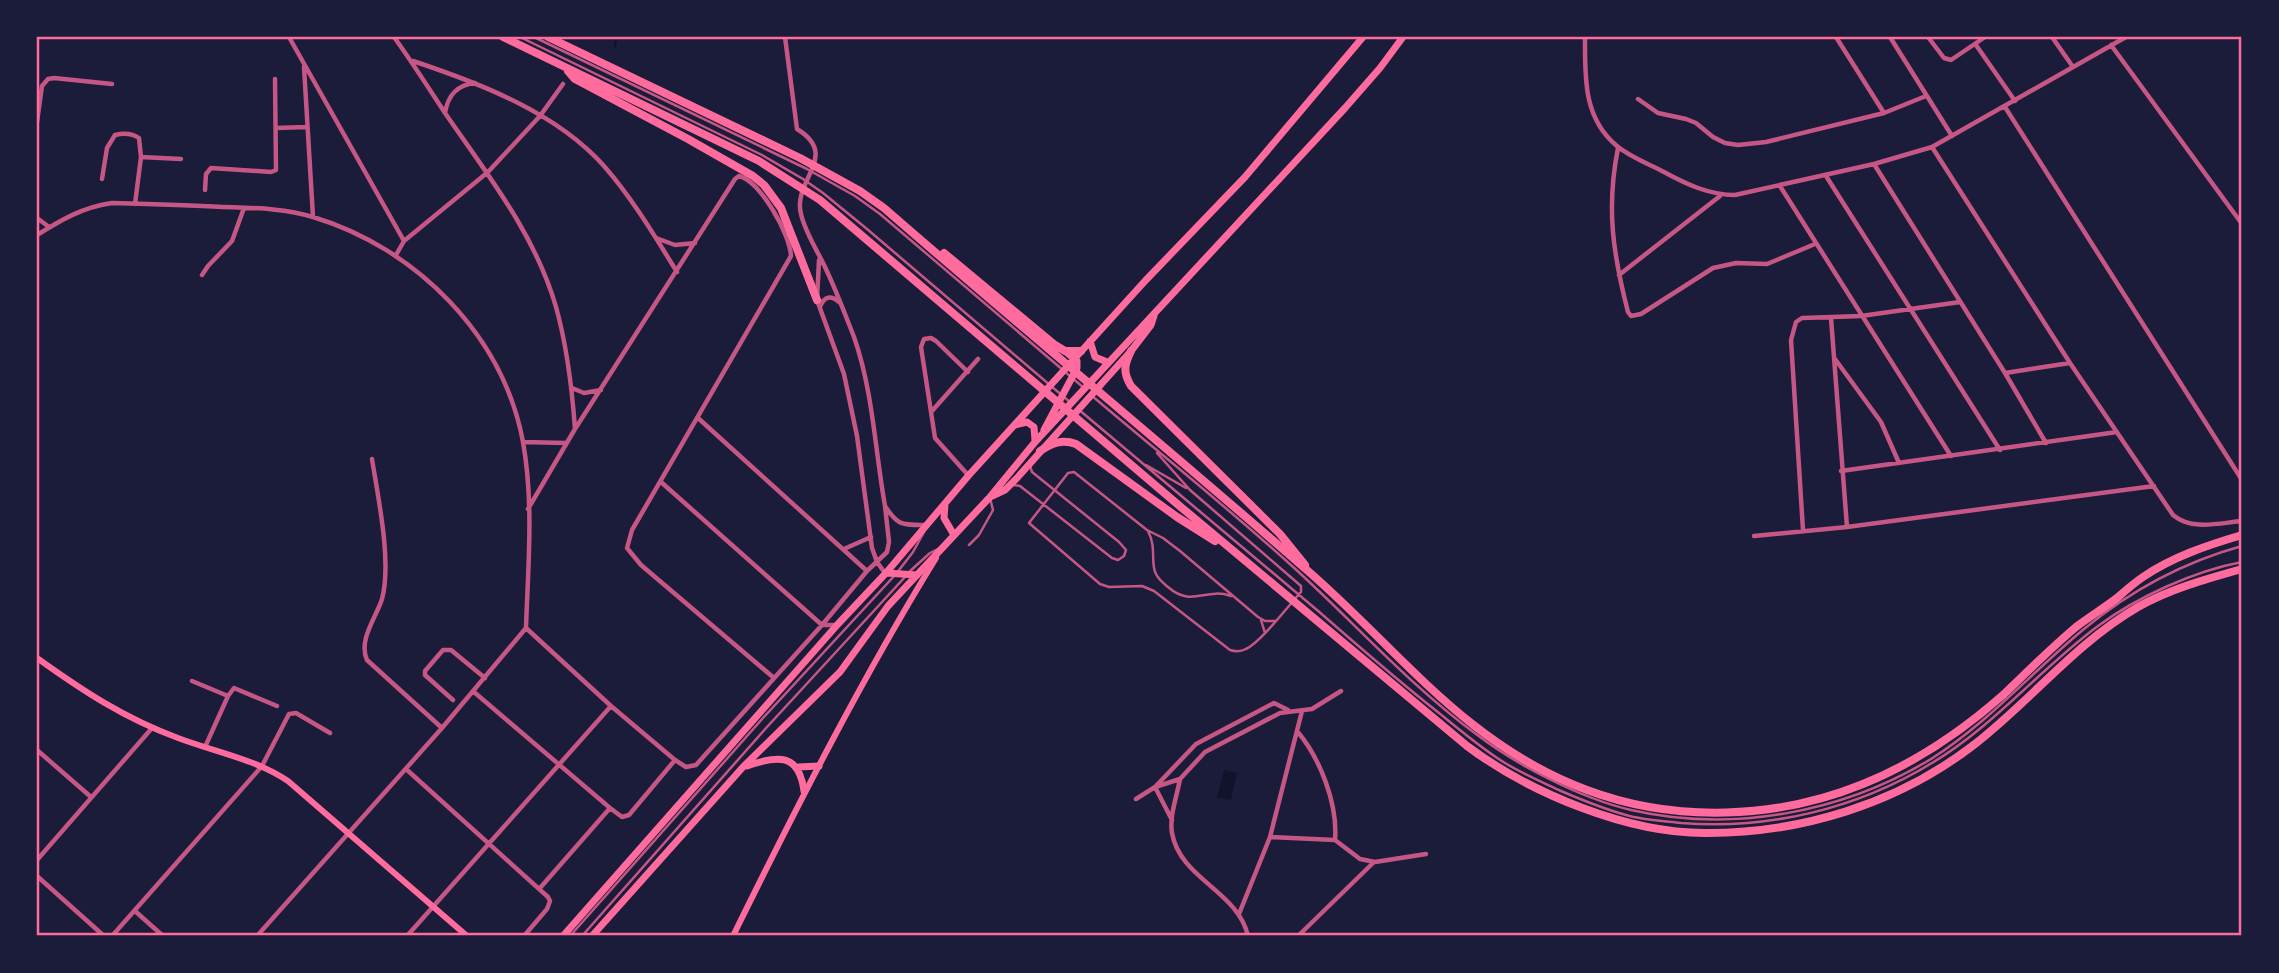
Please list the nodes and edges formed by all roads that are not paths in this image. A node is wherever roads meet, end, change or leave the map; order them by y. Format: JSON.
{"nodes":[{"id":1,"x":289,"y":37,"type":"edge"},
{"id":2,"x":394,"y":37,"type":"edge"},
{"id":3,"x":503,"y":37,"type":"edge"},
{"id":4,"x":520,"y":37,"type":"edge"},
{"id":5,"x":534,"y":37,"type":"edge"},
{"id":6,"x":548,"y":37,"type":"edge"},
{"id":7,"x":785,"y":37,"type":"edge"},
{"id":8,"x":1363,"y":37,"type":"edge"},
{"id":9,"x":1403,"y":37,"type":"edge"},
{"id":10,"x":1585,"y":37,"type":"edge"},
{"id":11,"x":1836,"y":37,"type":"edge"},
{"id":12,"x":1890,"y":37,"type":"edge"},
{"id":13,"x":1928,"y":37,"type":"edge"},
{"id":14,"x":1985,"y":37,"type":"edge"},
{"id":15,"x":2052,"y":37,"type":"edge"},
{"id":16,"x":2126,"y":37,"type":"edge"},
{"id":17,"x":1976,"y":45,"type":"junction"},
{"id":18,"x":2111,"y":45,"type":"junction"},
{"id":19,"x":411,"y":61,"type":"junction"},
{"id":20,"x":304,"y":65,"type":"junction"},
{"id":21,"x":2073,"y":67,"type":"junction"},
{"id":22,"x":567,"y":68,"type":"junction"},
{"id":23,"x":275,"y":79,"type":"dead end"},
{"id":24,"x":476,"y":83,"type":"junction"},
{"id":25,"x":112,"y":84,"type":"dead end"},
{"id":26,"x":563,"y":84,"type":"dead end"},
{"id":27,"x":1926,"y":96,"type":"junction"},
{"id":28,"x":1638,"y":99,"type":"dead end"},
{"id":29,"x":2015,"y":101,"type":"junction"},
{"id":30,"x":2005,"y":107,"type":"junction"},
{"id":31,"x":445,"y":113,"type":"junction"},
{"id":32,"x":1884,"y":113,"type":"junction"},
{"id":33,"x":540,"y":116,"type":"junction"},
{"id":34,"x":37,"y":122,"type":"edge"},
{"id":35,"x":307,"y":127,"type":"junction"},
{"id":36,"x":276,"y":128,"type":"junction"},
{"id":37,"x":1952,"y":136,"type":"junction"},
{"id":38,"x":1618,"y":147,"type":"junction"},
{"id":39,"x":1932,"y":147,"type":"junction"},
{"id":40,"x":141,"y":157,"type":"junction"},
{"id":41,"x":181,"y":159,"type":"dead end"},
{"id":42,"x":1874,"y":164,"type":"junction"},
{"id":43,"x":488,"y":172,"type":"junction"},
{"id":44,"x":1826,"y":176,"type":"junction"},
{"id":45,"x":830,"y":178,"type":"junction"},
{"id":46,"x":102,"y":179,"type":"dead end"},
{"id":47,"x":798,"y":180,"type":"junction"},
{"id":48,"x":1780,"y":186,"type":"junction"},
{"id":49,"x":205,"y":190,"type":"dead end"},
{"id":50,"x":1721,"y":195,"type":"junction"},
{"id":51,"x":135,"y":204,"type":"junction"},
{"id":52,"x":244,"y":208,"type":"junction"},
{"id":53,"x":313,"y":217,"type":"junction"},
{"id":54,"x":37,"y":218,"type":"edge"},
{"id":55,"x":2242,"y":224,"type":"edge"},
{"id":56,"x":49,"y":227,"type":"junction"},
{"id":57,"x":37,"y":235,"type":"edge"},
{"id":58,"x":655,"y":237,"type":"junction"},
{"id":59,"x":922,"y":240,"type":"junction"},
{"id":60,"x":404,"y":241,"type":"junction"},
{"id":61,"x":695,"y":243,"type":"junction"},
{"id":62,"x":1815,"y":244,"type":"junction"},
{"id":63,"x":396,"y":255,"type":"junction"},
{"id":64,"x":819,"y":256,"type":"junction"},
{"id":65,"x":677,"y":272,"type":"junction"},
{"id":66,"x":202,"y":275,"type":"dead end"},
{"id":67,"x":1619,"y":275,"type":"junction"},
{"id":68,"x":1960,"y":302,"type":"junction"},
{"id":69,"x":839,"y":303,"type":"junction"},
{"id":70,"x":818,"y":304,"type":"junction"},
{"id":71,"x":1156,"y":309,"type":"junction"},
{"id":72,"x":1912,"y":310,"type":"junction"},
{"id":73,"x":1861,"y":316,"type":"junction"},
{"id":74,"x":1831,"y":318,"type":"junction"},
{"id":75,"x":1090,"y":341,"type":"junction"},
{"id":76,"x":1065,"y":351,"type":"junction"},
{"id":77,"x":1081,"y":351,"type":"junction"},
{"id":78,"x":1131,"y":351,"type":"junction"},
{"id":79,"x":1052,"y":357,"type":"junction"},
{"id":80,"x":1835,"y":358,"type":"junction"},
{"id":81,"x":978,"y":359,"type":"dead end"},
{"id":82,"x":1074,"y":359,"type":"junction"},
{"id":83,"x":1107,"y":362,"type":"junction"},
{"id":84,"x":2070,"y":363,"type":"junction"},
{"id":85,"x":968,"y":372,"type":"junction"},
{"id":86,"x":2005,"y":373,"type":"junction"},
{"id":87,"x":572,"y":388,"type":"junction"},
{"id":88,"x":601,"y":390,"type":"junction"},
{"id":89,"x":1109,"y":405,"type":"junction"},
{"id":90,"x":932,"y":412,"type":"junction"},
{"id":91,"x":698,"y":418,"type":"junction"},
{"id":92,"x":1015,"y":425,"type":"junction"},
{"id":93,"x":1092,"y":425,"type":"junction"},
{"id":94,"x":575,"y":429,"type":"junction"},
{"id":95,"x":2117,"y":432,"type":"junction"},
{"id":96,"x":1042,"y":434,"type":"junction"},
{"id":97,"x":523,"y":442,"type":"junction"},
{"id":98,"x":1035,"y":442,"type":"junction"},
{"id":99,"x":567,"y":443,"type":"junction"},
{"id":100,"x":2046,"y":443,"type":"junction"},
{"id":101,"x":1149,"y":444,"type":"junction"},
{"id":102,"x":2000,"y":450,"type":"junction"},
{"id":103,"x":1040,"y":451,"type":"junction"},
{"id":104,"x":1951,"y":456,"type":"junction"},
{"id":105,"x":372,"y":459,"type":"dead end"},
{"id":106,"x":1138,"y":459,"type":"junction"},
{"id":107,"x":1031,"y":462,"type":"junction"},
{"id":108,"x":1899,"y":463,"type":"junction"},
{"id":109,"x":1842,"y":471,"type":"junction"},
{"id":110,"x":969,"y":475,"type":"junction"},
{"id":111,"x":2242,"y":480,"type":"edge"},
{"id":112,"x":660,"y":482,"type":"junction"},
{"id":113,"x":2154,"y":486,"type":"junction"},
{"id":114,"x":1008,"y":488,"type":"junction"},
{"id":115,"x":1055,"y":490,"type":"junction"},
{"id":116,"x":1189,"y":490,"type":"junction"},
{"id":117,"x":990,"y":497,"type":"junction"},
{"id":118,"x":946,"y":501,"type":"junction"},
{"id":119,"x":1044,"y":504,"type":"junction"},
{"id":120,"x":885,"y":506,"type":"junction"},
{"id":121,"x":528,"y":509,"type":"junction"},
{"id":122,"x":2242,"y":521,"type":"edge"},
{"id":123,"x":926,"y":525,"type":"junction"},
{"id":124,"x":1847,"y":527,"type":"junction"},
{"id":125,"x":1147,"y":530,"type":"junction"},
{"id":126,"x":1803,"y":530,"type":"junction"},
{"id":127,"x":954,"y":535,"type":"junction"},
{"id":128,"x":2242,"y":535,"type":"edge"},
{"id":129,"x":1754,"y":536,"type":"dead end"},
{"id":130,"x":871,"y":537,"type":"junction"},
{"id":131,"x":969,"y":545,"type":"dead end"},
{"id":132,"x":2242,"y":546,"type":"edge"},
{"id":133,"x":943,"y":548,"type":"junction"},
{"id":134,"x":844,"y":549,"type":"junction"},
{"id":135,"x":1244,"y":560,"type":"junction"},
{"id":136,"x":877,"y":562,"type":"junction"},
{"id":137,"x":2242,"y":562,"type":"edge"},
{"id":138,"x":2242,"y":569,"type":"edge"},
{"id":139,"x":867,"y":571,"type":"junction"},
{"id":140,"x":1310,"y":572,"type":"junction"},
{"id":141,"x":886,"y":573,"type":"junction"},
{"id":142,"x":896,"y":574,"type":"junction"},
{"id":143,"x":907,"y":574,"type":"junction"},
{"id":144,"x":917,"y":575,"type":"junction"},
{"id":145,"x":1277,"y":581,"type":"junction"},
{"id":146,"x":1234,"y":597,"type":"junction"},
{"id":147,"x":1305,"y":605,"type":"junction"},
{"id":148,"x":1258,"y":617,"type":"junction"},
{"id":149,"x":1275,"y":621,"type":"junction"},
{"id":150,"x":838,"y":624,"type":"junction"},
{"id":151,"x":822,"y":625,"type":"junction"},
{"id":152,"x":526,"y":628,"type":"junction"},
{"id":153,"x":1265,"y":633,"type":"junction"},
{"id":154,"x":37,"y":658,"type":"edge"},
{"id":155,"x":485,"y":678,"type":"junction"},
{"id":156,"x":774,"y":678,"type":"junction"},
{"id":157,"x":192,"y":681,"type":"dead end"},
{"id":158,"x":1341,"y":691,"type":"dead end"},
{"id":159,"x":474,"y":692,"type":"junction"},
{"id":160,"x":229,"y":696,"type":"junction"},
{"id":161,"x":453,"y":700,"type":"dead end"},
{"id":162,"x":277,"y":706,"type":"dead end"},
{"id":163,"x":611,"y":706,"type":"junction"},
{"id":164,"x":1289,"y":710,"type":"junction"},
{"id":165,"x":1302,"y":711,"type":"junction"},
{"id":166,"x":152,"y":728,"type":"junction"},
{"id":167,"x":442,"y":728,"type":"junction"},
{"id":168,"x":1297,"y":731,"type":"junction"},
{"id":169,"x":330,"y":733,"type":"dead end"},
{"id":170,"x":205,"y":747,"type":"junction"},
{"id":171,"x":37,"y":750,"type":"edge"},
{"id":172,"x":675,"y":760,"type":"junction"},
{"id":173,"x":261,"y":766,"type":"junction"},
{"id":174,"x":560,"y":766,"type":"junction"},
{"id":175,"x":819,"y":766,"type":"junction"},
{"id":176,"x":743,"y":767,"type":"junction"},
{"id":177,"x":798,"y":767,"type":"junction"},
{"id":178,"x":406,"y":769,"type":"junction"},
{"id":179,"x":1180,"y":779,"type":"junction"},
{"id":180,"x":1155,"y":788,"type":"junction"},
{"id":181,"x":804,"y":791,"type":"junction"},
{"id":182,"x":91,"y":797,"type":"junction"},
{"id":183,"x":1136,"y":799,"type":"dead end"},
{"id":184,"x":610,"y":808,"type":"junction"},
{"id":185,"x":1172,"y":820,"type":"junction"},
{"id":186,"x":348,"y":833,"type":"junction"},
{"id":187,"x":1270,"y":837,"type":"junction"},
{"id":188,"x":1335,"y":839,"type":"junction"},
{"id":189,"x":489,"y":846,"type":"junction"},
{"id":190,"x":1426,"y":854,"type":"dead end"},
{"id":191,"x":37,"y":860,"type":"edge"},
{"id":192,"x":1375,"y":862,"type":"junction"},
{"id":193,"x":37,"y":876,"type":"edge"},
{"id":194,"x":540,"y":888,"type":"junction"},
{"id":195,"x":434,"y":908,"type":"junction"},
{"id":196,"x":135,"y":911,"type":"junction"},
{"id":197,"x":1239,"y":914,"type":"junction"},
{"id":198,"x":104,"y":936,"type":"edge"},
{"id":199,"x":112,"y":936,"type":"edge"},
{"id":200,"x":163,"y":936,"type":"edge"},
{"id":201,"x":257,"y":936,"type":"edge"},
{"id":202,"x":407,"y":936,"type":"edge"},
{"id":203,"x":467,"y":936,"type":"edge"},
{"id":204,"x":524,"y":936,"type":"edge"},
{"id":205,"x":562,"y":936,"type":"edge"},
{"id":206,"x":570,"y":936,"type":"edge"},
{"id":207,"x":582,"y":936,"type":"edge"},
{"id":208,"x":592,"y":936,"type":"edge"},
{"id":209,"x":733,"y":936,"type":"edge"},
{"id":210,"x":1248,"y":936,"type":"edge"},
{"id":211,"x":1297,"y":936,"type":"edge"}],
"edges":[{"from":1,"to":20,"type":"street"},
{"from":2,"to":19,"type":"street"},
{"from":3,"to":22,"type":"highway"},
{"from":4,"to":47,"type":"lane"},
{"from":5,"to":45,"type":"lane"},
{"from":6,"to":45,"type":"highway"},
{"from":7,"to":64,"type":"street"},
{"from":8,"to":75,"type":"main road"},
{"from":9,"to":71,"type":"main road"},
{"from":10,"to":38,"type":"street"},
{"from":11,"to":32,"type":"street"},
{"from":12,"to":27,"type":"street"},
{"from":13,"to":17,"type":"street"},
{"from":14,"to":17,"type":"street"},
{"from":15,"to":21,"type":"street"},
{"from":16,"to":18,"type":"street"},
{"from":17,"to":29,"type":"street"},
{"from":18,"to":21,"type":"street"},
{"from":18,"to":55,"type":"street"},
{"from":19,"to":24,"type":"street"},
{"from":19,"to":31,"type":"street"},
{"from":20,"to":35,"type":"street"},
{"from":20,"to":60,"type":"street"},
{"from":21,"to":29,"type":"street"},
{"from":22,"to":47,"type":"highway"},
{"from":22,"to":70,"type":"highway"},
{"from":23,"to":36,"type":"street"},
{"from":24,"to":31,"type":"street"},
{"from":24,"to":33,"type":"street"},
{"from":25,"to":34,"type":"street"},
{"from":26,"to":33,"type":"street"},
{"from":27,"to":32,"type":"street"},
{"from":27,"to":37,"type":"street"},
{"from":28,"to":32,"type":"street"},
{"from":29,"to":30,"type":"street"},
{"from":30,"to":37,"type":"street"},
{"from":30,"to":111,"type":"street"},
{"from":31,"to":43,"type":"street"},
{"from":33,"to":43,"type":"street"},
{"from":33,"to":58,"type":"street"},
{"from":35,"to":36,"type":"street"},
{"from":35,"to":53,"type":"street"},
{"from":36,"to":49,"type":"street"},
{"from":37,"to":39,"type":"street"},
{"from":38,"to":50,"type":"street"},
{"from":38,"to":67,"type":"street"},
{"from":39,"to":42,"type":"street"},
{"from":39,"to":84,"type":"street"},
{"from":40,"to":41,"type":"street"},
{"from":40,"to":46,"type":"street"},
{"from":40,"to":51,"type":"street"},
{"from":42,"to":44,"type":"street"},
{"from":42,"to":68,"type":"street"},
{"from":43,"to":60,"type":"street"},
{"from":43,"to":87,"type":"street"},
{"from":44,"to":48,"type":"street"},
{"from":44,"to":72,"type":"street"},
{"from":45,"to":59,"type":"highway"},
{"from":45,"to":79,"type":"lane"},
{"from":47,"to":93,"type":"highway"},
{"from":48,"to":50,"type":"street"},
{"from":48,"to":62,"type":"street"},
{"from":50,"to":67,"type":"street"},
{"from":51,"to":52,"type":"street"},
{"from":51,"to":56,"type":"street"},
{"from":52,"to":53,"type":"street"},
{"from":52,"to":66,"type":"street"},
{"from":53,"to":63,"type":"street"},
{"from":54,"to":56,"type":"street"},
{"from":56,"to":57,"type":"street"},
{"from":58,"to":61,"type":"street"},
{"from":58,"to":65,"type":"street"},
{"from":59,"to":76,"type":"highway"},
{"from":59,"to":79,"type":"highway"},
{"from":60,"to":63,"type":"street"},
{"from":61,"to":65,"type":"street"},
{"from":61,"to":91,"type":"street"},
{"from":62,"to":67,"type":"street"},
{"from":62,"to":73,"type":"street"},
{"from":63,"to":97,"type":"street"},
{"from":64,"to":69,"type":"street"},
{"from":64,"to":70,"type":"street"},
{"from":65,"to":88,"type":"street"},
{"from":68,"to":72,"type":"street"},
{"from":68,"to":86,"type":"street"},
{"from":69,"to":70,"type":"street"},
{"from":69,"to":120,"type":"street"},
{"from":70,"to":130,"type":"street"},
{"from":71,"to":78,"type":"main road"},
{"from":71,"to":83,"type":"main road"},
{"from":72,"to":73,"type":"street"},
{"from":72,"to":102,"type":"street"},
{"from":73,"to":74,"type":"street"},
{"from":73,"to":104,"type":"street"},
{"from":74,"to":80,"type":"street"},
{"from":74,"to":126,"type":"street"},
{"from":75,"to":77,"type":"main road"},
{"from":75,"to":83,"type":"main road"},
{"from":76,"to":77,"type":"highway"},
{"from":76,"to":82,"type":"main road"},
{"from":77,"to":82,"type":"main road"},
{"from":78,"to":103,"type":"main road"},
{"from":78,"to":140,"type":"highway"},
{"from":79,"to":89,"type":"highway"},
{"from":80,"to":108,"type":"street"},
{"from":80,"to":109,"type":"street"},
{"from":81,"to":85,"type":"street"},
{"from":82,"to":92,"type":"main road"},
{"from":82,"to":96,"type":"main road"},
{"from":83,"to":96,"type":"main road"},
{"from":84,"to":86,"type":"street"},
{"from":84,"to":95,"type":"street"},
{"from":85,"to":90,"type":"street"},
{"from":85,"to":90,"type":"street"},
{"from":86,"to":100,"type":"street"},
{"from":87,"to":88,"type":"street"},
{"from":87,"to":94,"type":"street"},
{"from":88,"to":94,"type":"street"},
{"from":89,"to":101,"type":"lane"},
{"from":89,"to":140,"type":"highway"},
{"from":90,"to":110,"type":"street"},
{"from":91,"to":112,"type":"street"},
{"from":91,"to":134,"type":"street"},
{"from":92,"to":98,"type":"main road"},
{"from":92,"to":110,"type":"main road"},
{"from":93,"to":106,"type":"lane"},
{"from":93,"to":135,"type":"highway"},
{"from":94,"to":99,"type":"street"},
{"from":95,"to":100,"type":"street"},
{"from":95,"to":113,"type":"street"},
{"from":96,"to":98,"type":"main road"},
{"from":97,"to":99,"type":"street"},
{"from":97,"to":121,"type":"street"},
{"from":98,"to":117,"type":"main road"},
{"from":99,"to":121,"type":"street"},
{"from":100,"to":102,"type":"street"},
{"from":101,"to":116,"type":"lane"},
{"from":101,"to":132,"type":"lane"},
{"from":102,"to":104,"type":"street"},
{"from":103,"to":107,"type":"main road"},
{"from":103,"to":135,"type":"highway"},
{"from":104,"to":108,"type":"street"},
{"from":105,"to":167,"type":"street"},
{"from":106,"to":116,"type":"lane"},
{"from":106,"to":145,"type":"lane"},
{"from":107,"to":114,"type":"main road"},
{"from":107,"to":115,"type":"lane"},
{"from":108,"to":109,"type":"street"},
{"from":109,"to":124,"type":"street"},
{"from":110,"to":118,"type":"main road"},
{"from":112,"to":151,"type":"street"},
{"from":112,"to":156,"type":"street"},
{"from":113,"to":122,"type":"street"},
{"from":113,"to":124,"type":"street"},
{"from":114,"to":117,"type":"main road"},
{"from":114,"to":119,"type":"lane"},
{"from":115,"to":119,"type":"lane"},
{"from":115,"to":119,"type":"lane"},
{"from":115,"to":125,"type":"lane"},
{"from":116,"to":149,"type":"lane"},
{"from":117,"to":127,"type":"main road"},
{"from":117,"to":131,"type":"lane"},
{"from":118,"to":123,"type":"main road"},
{"from":118,"to":127,"type":"main road"},
{"from":119,"to":153,"type":"lane"},
{"from":120,"to":123,"type":"street"},
{"from":120,"to":136,"type":"street"},
{"from":121,"to":152,"type":"street"},
{"from":123,"to":141,"type":"main road"},
{"from":123,"to":142,"type":"lane"},
{"from":124,"to":126,"type":"street"},
{"from":125,"to":146,"type":"lane"},
{"from":125,"to":146,"type":"lane"},
{"from":126,"to":129,"type":"street"},
{"from":127,"to":133,"type":"main road"},
{"from":128,"to":140,"type":"highway"},
{"from":130,"to":134,"type":"street"},
{"from":130,"to":136,"type":"street"},
{"from":133,"to":143,"type":"lane"},
{"from":133,"to":144,"type":"main road"},
{"from":133,"to":175,"type":"main road"},
{"from":134,"to":139,"type":"street"},
{"from":135,"to":145,"type":"highway"},
{"from":136,"to":139,"type":"street"},
{"from":136,"to":141,"type":"street"},
{"from":137,"to":147,"type":"lane"},
{"from":138,"to":147,"type":"highway"},
{"from":139,"to":151,"type":"street"},
{"from":141,"to":142,"type":"main road"},
{"from":141,"to":150,"type":"main road"},
{"from":142,"to":143,"type":"main road"},
{"from":142,"to":206,"type":"lane"},
{"from":143,"to":144,"type":"main road"},
{"from":143,"to":207,"type":"lane"},
{"from":144,"to":176,"type":"main road"},
{"from":145,"to":147,"type":"highway"},
{"from":146,"to":148,"type":"lane"},
{"from":148,"to":149,"type":"lane"},
{"from":148,"to":153,"type":"lane"},
{"from":149,"to":153,"type":"lane"},
{"from":150,"to":151,"type":"street"},
{"from":150,"to":205,"type":"main road"},
{"from":151,"to":156,"type":"street"},
{"from":152,"to":155,"type":"street"},
{"from":152,"to":163,"type":"street"},
{"from":154,"to":166,"type":"main road"},
{"from":155,"to":159,"type":"street"},
{"from":155,"to":161,"type":"street"},
{"from":156,"to":172,"type":"street"},
{"from":157,"to":160,"type":"street"},
{"from":158,"to":165,"type":"street"},
{"from":159,"to":167,"type":"street"},
{"from":159,"to":174,"type":"street"},
{"from":160,"to":162,"type":"street"},
{"from":160,"to":170,"type":"street"},
{"from":163,"to":172,"type":"street"},
{"from":163,"to":174,"type":"street"},
{"from":164,"to":165,"type":"street"},
{"from":164,"to":179,"type":"street"},
{"from":164,"to":180,"type":"street"},
{"from":165,"to":168,"type":"street"},
{"from":166,"to":170,"type":"main road"},
{"from":166,"to":182,"type":"street"},
{"from":167,"to":178,"type":"street"},
{"from":168,"to":187,"type":"street"},
{"from":168,"to":188,"type":"street"},
{"from":169,"to":173,"type":"street"},
{"from":170,"to":173,"type":"main road"},
{"from":171,"to":182,"type":"street"},
{"from":172,"to":184,"type":"street"},
{"from":173,"to":186,"type":"main road"},
{"from":173,"to":196,"type":"street"},
{"from":174,"to":184,"type":"street"},
{"from":174,"to":189,"type":"street"},
{"from":175,"to":177,"type":"main road"},
{"from":175,"to":181,"type":"main road"},
{"from":176,"to":177,"type":"main road"},
{"from":176,"to":208,"type":"main road"},
{"from":177,"to":181,"type":"main road"},
{"from":178,"to":186,"type":"street"},
{"from":178,"to":189,"type":"street"},
{"from":179,"to":180,"type":"street"},
{"from":179,"to":185,"type":"street"},
{"from":180,"to":183,"type":"street"},
{"from":180,"to":185,"type":"street"},
{"from":181,"to":209,"type":"main road"},
{"from":182,"to":191,"type":"street"},
{"from":184,"to":194,"type":"street"},
{"from":185,"to":197,"type":"street"},
{"from":186,"to":195,"type":"main road"},
{"from":186,"to":201,"type":"street"},
{"from":187,"to":188,"type":"street"},
{"from":187,"to":197,"type":"street"},
{"from":188,"to":192,"type":"street"},
{"from":189,"to":194,"type":"street"},
{"from":189,"to":195,"type":"street"},
{"from":190,"to":192,"type":"street"},
{"from":192,"to":211,"type":"street"},
{"from":193,"to":198,"type":"street"},
{"from":194,"to":204,"type":"street"},
{"from":195,"to":202,"type":"street"},
{"from":195,"to":203,"type":"main road"},
{"from":196,"to":199,"type":"street"},
{"from":196,"to":200,"type":"street"},
{"from":197,"to":210,"type":"street"}]}
